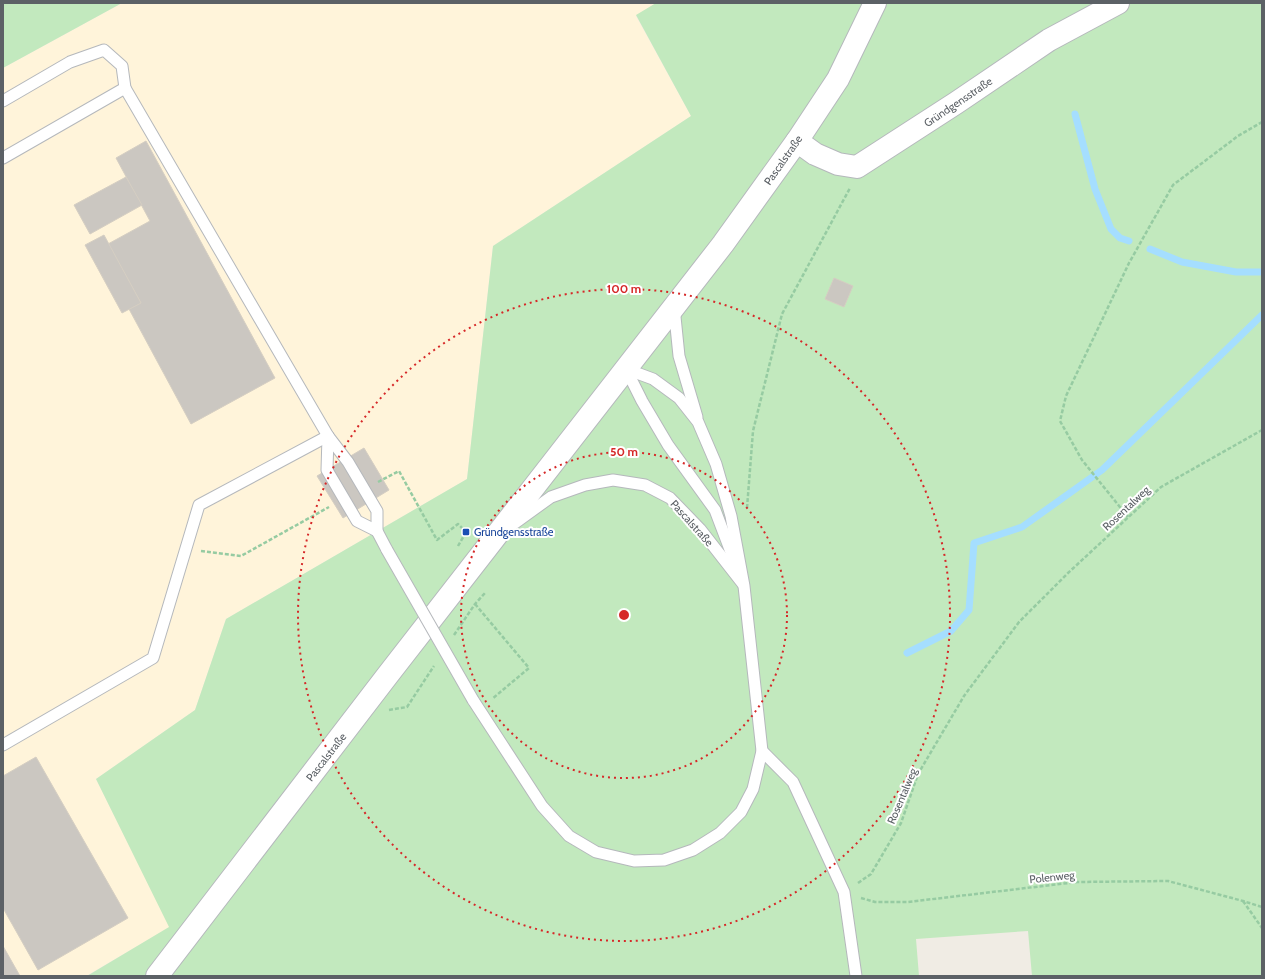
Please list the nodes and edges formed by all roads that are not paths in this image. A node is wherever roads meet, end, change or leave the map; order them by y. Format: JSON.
{"nodes":[{"id":1,"x":875,"y":3,"type":"edge"},
{"id":2,"x":1118,"y":3,"type":"edge"},
{"id":3,"x":125,"y":88,"type":"junction"},
{"id":4,"x":3,"y":101,"type":"edge"},
{"id":5,"x":797,"y":141,"type":"junction"},
{"id":6,"x":3,"y":158,"type":"edge"},
{"id":7,"x":674,"y":306,"type":"junction"},
{"id":8,"x":626,"y":369,"type":"junction"},
{"id":9,"x":698,"y":422,"type":"junction"},
{"id":10,"x":328,"y":436,"type":"junction"},
{"id":11,"x":377,"y":531,"type":"junction"},
{"id":12,"x":494,"y":537,"type":"junction"},
{"id":13,"x":744,"y":586,"type":"junction"},
{"id":14,"x":3,"y":745,"type":"edge"},
{"id":15,"x":762,"y":751,"type":"junction"},
{"id":16,"x":157,"y":976,"type":"edge"},
{"id":17,"x":856,"y":976,"type":"edge"}],
"edges":[{"from":1,"to":5,"type":"street","name":"Pascalstraße"},
{"from":2,"to":5,"type":"street","name":"Gründgensstraße"},
{"from":3,"to":4,"type":"lane"},
{"from":3,"to":6,"type":"lane"},
{"from":3,"to":10,"type":"lane"},
{"from":5,"to":7,"type":"street","name":"Pascalstraße"},
{"from":7,"to":8,"type":"street","name":"Pascalstraße"},
{"from":7,"to":9,"type":"lane","name":"Pascalstraße"},
{"from":8,"to":9,"type":"lane","name":"Pascalstraße"},
{"from":8,"to":12,"type":"street","name":"Pascalstraße"},
{"from":8,"to":13,"type":"lane","name":"Pascalstraße"},
{"from":9,"to":13,"type":"lane","name":"Pascalstraße"},
{"from":10,"to":11,"type":"lane"},
{"from":10,"to":11,"type":"lane"},
{"from":10,"to":14,"type":"lane"},
{"from":11,"to":15,"type":"lane","name":"Pascalstraße","bridge":true},
{"from":12,"to":13,"type":"lane","name":"Pascalstraße"},
{"from":12,"to":16,"type":"street","name":"Pascalstraße"},
{"from":13,"to":15,"type":"lane","name":"Pascalstraße"},
{"from":15,"to":17,"type":"lane"}]}
